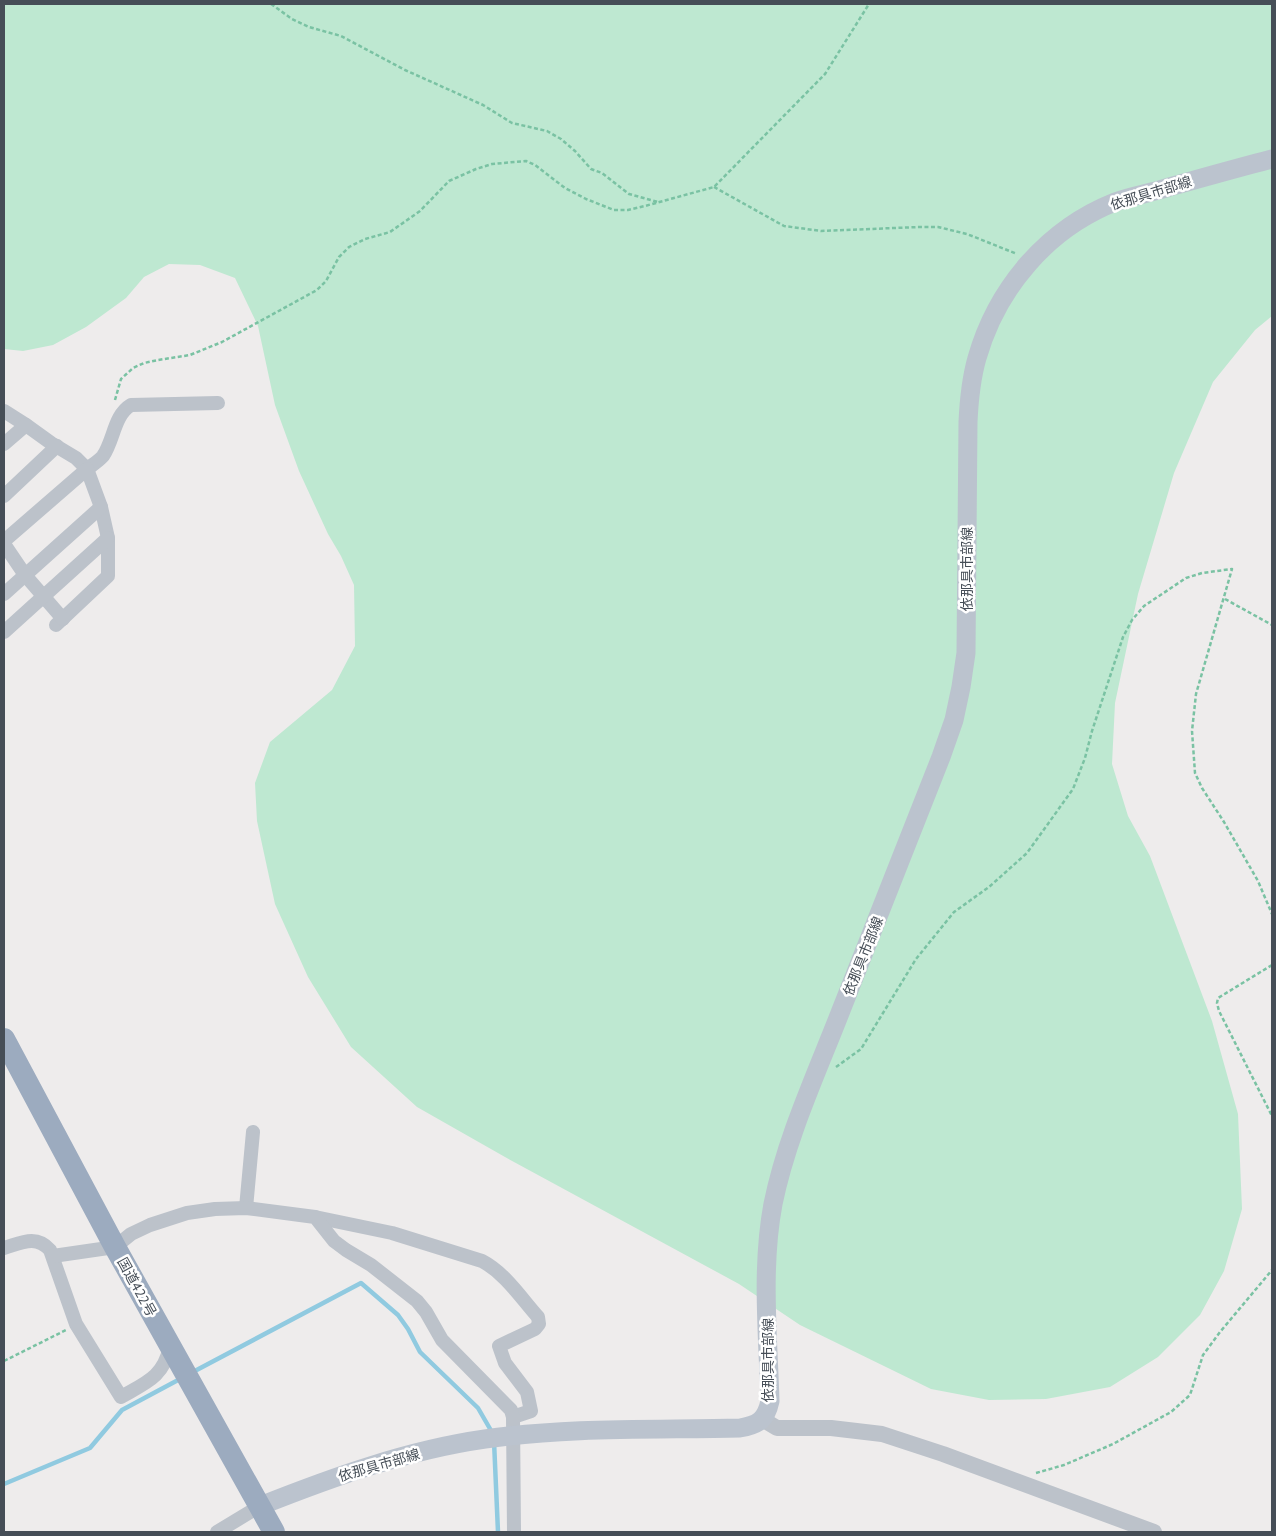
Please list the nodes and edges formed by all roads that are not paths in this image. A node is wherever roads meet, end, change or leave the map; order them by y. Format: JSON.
{"nodes":[{"id":1,"x":1272,"y":159,"type":"edge"},
{"id":2,"x":218,"y":403,"type":"dead end"},
{"id":3,"x":4,"y":411,"type":"edge"},
{"id":4,"x":26,"y":424,"type":"junction"},
{"id":5,"x":4,"y":444,"type":"edge"},
{"id":6,"x":57,"y":446,"type":"junction"},
{"id":7,"x":87,"y":469,"type":"junction"},
{"id":8,"x":4,"y":496,"type":"edge"},
{"id":9,"x":101,"y":507,"type":"junction"},
{"id":10,"x":108,"y":538,"type":"junction"},
{"id":11,"x":4,"y":543,"type":"edge"},
{"id":12,"x":25,"y":575,"type":"junction"},
{"id":13,"x":4,"y":594,"type":"edge"},
{"id":14,"x":44,"y":597,"type":"junction"},
{"id":15,"x":4,"y":632,"type":"edge"},
{"id":16,"x":4,"y":1039,"type":"edge"},
{"id":17,"x":253,"y":1132,"type":"dead end"},
{"id":18,"x":246,"y":1208,"type":"junction"},
{"id":19,"x":316,"y":1217,"type":"junction"},
{"id":20,"x":115,"y":1247,"type":"junction"},
{"id":21,"x":4,"y":1248,"type":"edge"},
{"id":22,"x":52,"y":1256,"type":"junction"},
{"id":23,"x":170,"y":1347,"type":"junction"},
{"id":24,"x":513,"y":1417,"type":"junction"},
{"id":25,"x":762,"y":1419,"type":"junction"},
{"id":26,"x":512,"y":1436,"type":"junction"},
{"id":27,"x":260,"y":1506,"type":"junction"},
{"id":28,"x":217,"y":1532,"type":"edge"},
{"id":29,"x":274,"y":1532,"type":"edge"},
{"id":30,"x":514,"y":1532,"type":"edge"},
{"id":31,"x":1154,"y":1532,"type":"edge"}],
"edges":[{"from":1,"to":25,"type":"main road","name":"依那具市部線"},
{"from":2,"to":7,"type":"street"},
{"from":3,"to":4,"type":"street"},
{"from":4,"to":5,"type":"street"},
{"from":4,"to":6,"type":"street"},
{"from":6,"to":7,"type":"street"},
{"from":6,"to":8,"type":"street"},
{"from":7,"to":9,"type":"street"},
{"from":7,"to":11,"type":"street"},
{"from":9,"to":10,"type":"street"},
{"from":9,"to":12,"type":"street"},
{"from":10,"to":14,"type":"street"},
{"from":10,"to":14,"type":"street"},
{"from":11,"to":12,"type":"street"},
{"from":12,"to":13,"type":"street"},
{"from":12,"to":14,"type":"street"},
{"from":14,"to":15,"type":"street"},
{"from":16,"to":20,"type":"highway","name":"国道422号"},
{"from":17,"to":18,"type":"street"},
{"from":18,"to":19,"type":"street"},
{"from":18,"to":20,"type":"street"},
{"from":19,"to":24,"type":"street"},
{"from":19,"to":24,"type":"street"},
{"from":20,"to":22,"type":"street"},
{"from":20,"to":23,"type":"highway","name":"国道422号"},
{"from":21,"to":22,"type":"street"},
{"from":22,"to":23,"type":"street"},
{"from":23,"to":27,"type":"highway","name":"国道422号"},
{"from":24,"to":26,"type":"street"},
{"from":25,"to":26,"type":"main road","name":"依那具市部線"},
{"from":25,"to":31,"type":"street"},
{"from":26,"to":27,"type":"main road","name":"依那具市部線"},
{"from":26,"to":30,"type":"street"},
{"from":27,"to":28,"type":"street"},
{"from":27,"to":29,"type":"highway","name":"国道422号"}]}
